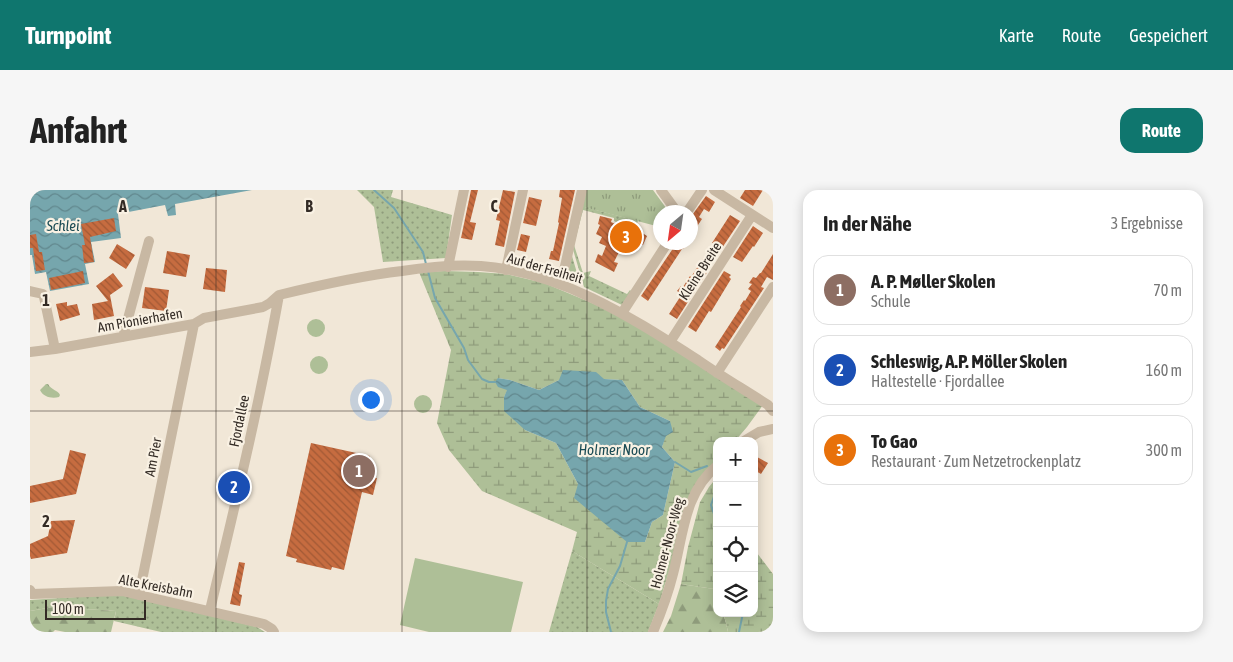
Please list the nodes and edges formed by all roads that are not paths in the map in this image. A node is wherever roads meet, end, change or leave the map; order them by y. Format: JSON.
{"nodes":[{"id":1,"x":464,"y":190,"type":"edge"},
{"id":2,"x":524,"y":190,"type":"edge"},
{"id":3,"x":582,"y":190,"type":"edge"},
{"id":4,"x":661,"y":190,"type":"edge"},
{"id":5,"x":702,"y":190,"type":"edge"},
{"id":6,"x":714,"y":190,"type":"edge"},
{"id":7,"x":672,"y":205,"type":"edge"},
{"id":8,"x":692,"y":205,"type":"edge"},
{"id":9,"x":752,"y":214,"type":"junction"},
{"id":10,"x":773,"y":228,"type":"edge"},
{"id":11,"x":149,"y":241,"type":"dead end"},
{"id":12,"x":663,"y":250,"type":"edge"},
{"id":13,"x":448,"y":267,"type":"junction"},
{"id":14,"x":506,"y":270,"type":"junction"},
{"id":15,"x":561,"y":284,"type":"junction"},
{"id":16,"x":773,"y":287,"type":"edge"},
{"id":17,"x":30,"y":291,"type":"edge"},
{"id":18,"x":279,"y":295,"type":"junction"},
{"id":19,"x":622,"y":313,"type":"junction"},
{"id":20,"x":194,"y":324,"type":"junction"},
{"id":21,"x":124,"y":337,"type":"junction"},
{"id":22,"x":670,"y":342,"type":"junction"},
{"id":23,"x":55,"y":349,"type":"junction"},
{"id":24,"x":30,"y":352,"type":"edge"},
{"id":25,"x":717,"y":373,"type":"junction"},
{"id":26,"x":771,"y":405,"type":"edge"},
{"id":27,"x":773,"y":429,"type":"edge"},
{"id":28,"x":751,"y":437,"type":"edge"},
{"id":29,"x":713,"y":470,"type":"edge"},
{"id":30,"x":713,"y":478,"type":"edge"},
{"id":31,"x":31,"y":592,"type":"edge"},
{"id":32,"x":139,"y":595,"type":"junction"},
{"id":33,"x":210,"y":610,"type":"junction"},
{"id":34,"x":273,"y":631,"type":"edge"},
{"id":35,"x":653,"y":632,"type":"edge"},
{"id":36,"x":659,"y":632,"type":"edge"}],
"edges":[{"from":1,"to":13,"type":"street"},
{"from":2,"to":14,"type":"street"},
{"from":3,"to":15,"type":"street"},
{"from":4,"to":7,"type":"street"},
{"from":5,"to":8,"type":"street"},
{"from":6,"to":9,"type":"street"},
{"from":9,"to":10,"type":"street"},
{"from":9,"to":22,"type":"street","name":"Kleine Breite"},
{"from":11,"to":21,"type":"street"},
{"from":12,"to":19,"type":"street"},
{"from":13,"to":14,"type":"street","name":"Auf der Freiheit"},
{"from":13,"to":18,"type":"street","name":"Auf der Freiheit"},
{"from":14,"to":15,"type":"street","name":"Auf der Freiheit"},
{"from":15,"to":19,"type":"street","name":"Auf der Freiheit"},
{"from":16,"to":25,"type":"street"},
{"from":17,"to":23,"type":"street"},
{"from":18,"to":20,"type":"street","name":"Am Pionierhafen"},
{"from":18,"to":33,"type":"street","name":"Fjordallee"},
{"from":19,"to":22,"type":"street","name":"Auf der Freiheit"},
{"from":20,"to":21,"type":"street","name":"Am Pionierhafen"},
{"from":20,"to":32,"type":"street","name":"Am Pier"},
{"from":21,"to":23,"type":"street","name":"Am Pionierhafen"},
{"from":22,"to":25,"type":"street","name":"Auf der Freiheit"},
{"from":23,"to":24,"type":"street","name":"Am Pionierhafen"},
{"from":25,"to":26,"type":"street","name":"Auf der Freiheit"},
{"from":27,"to":28,"type":"street"},
{"from":29,"to":35,"type":"street","name":"Holmer-Noor-Weg"},
{"from":30,"to":36,"type":"street","name":"Holmer-Noor-Weg"},
{"from":31,"to":32,"type":"street","name":"Alte Kreisbahn"},
{"from":32,"to":33,"type":"street","name":"Alte Kreisbahn"},
{"from":33,"to":34,"type":"street","name":"Alte Kreisbahn"}]}
